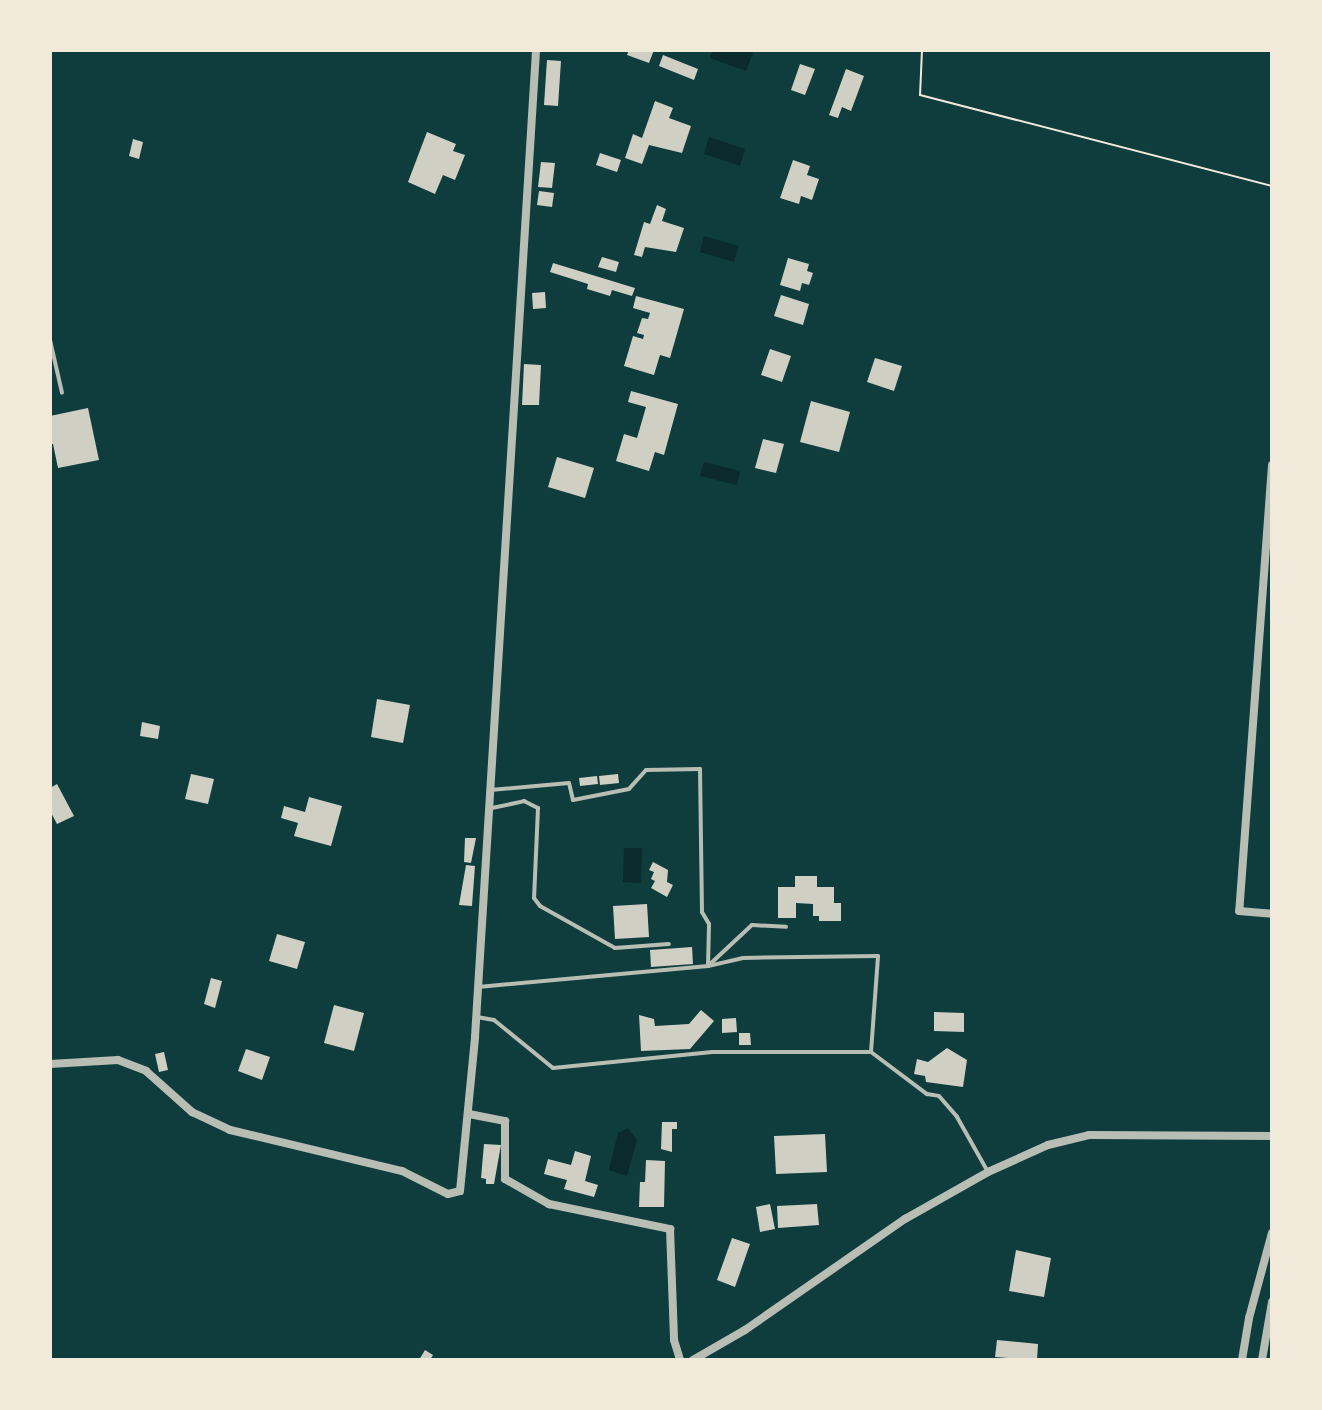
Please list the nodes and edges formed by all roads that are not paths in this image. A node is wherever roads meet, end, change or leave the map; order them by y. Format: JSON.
{"nodes":[{"id":1,"x":536,"y":50,"type":"edge"},
{"id":2,"x":50,"y":340,"type":"edge"},
{"id":3,"x":62,"y":393,"type":"dead end"},
{"id":4,"x":1272,"y":465,"type":"edge"},
{"id":5,"x":490,"y":790,"type":"junction"},
{"id":6,"x":489,"y":809,"type":"junction"},
{"id":7,"x":1272,"y":914,"type":"edge"},
{"id":8,"x":786,"y":927,"type":"dead end"},
{"id":9,"x":669,"y":944,"type":"dead end"},
{"id":10,"x":708,"y":966,"type":"junction"},
{"id":11,"x":478,"y":987,"type":"junction"},
{"id":12,"x":476,"y":1017,"type":"junction"},
{"id":13,"x":871,"y":1052,"type":"junction"},
{"id":14,"x":50,"y":1064,"type":"edge"},
{"id":15,"x":469,"y":1114,"type":"junction"},
{"id":16,"x":1272,"y":1136,"type":"edge"},
{"id":17,"x":988,"y":1172,"type":"junction"},
{"id":18,"x":1272,"y":1233,"type":"edge"},
{"id":19,"x":1272,"y":1302,"type":"edge"},
{"id":20,"x":680,"y":1360,"type":"edge"},
{"id":21,"x":693,"y":1360,"type":"edge"},
{"id":22,"x":1242,"y":1360,"type":"edge"},
{"id":23,"x":1262,"y":1360,"type":"edge"}],
"edges":[{"from":1,"to":5,"type":"street"},
{"from":2,"to":3,"type":"lane"},
{"from":4,"to":7,"type":"street"},
{"from":5,"to":6,"type":"street"},
{"from":5,"to":10,"type":"lane"},
{"from":6,"to":9,"type":"lane"},
{"from":6,"to":11,"type":"street"},
{"from":8,"to":10,"type":"lane"},
{"from":10,"to":11,"type":"lane"},
{"from":10,"to":13,"type":"lane"},
{"from":11,"to":12,"type":"street"},
{"from":12,"to":13,"type":"lane"},
{"from":12,"to":15,"type":"street"},
{"from":13,"to":17,"type":"lane"},
{"from":14,"to":15,"type":"street"},
{"from":15,"to":20,"type":"street"},
{"from":16,"to":17,"type":"street"},
{"from":17,"to":21,"type":"street"},
{"from":18,"to":22,"type":"street"},
{"from":19,"to":23,"type":"street"}]}
